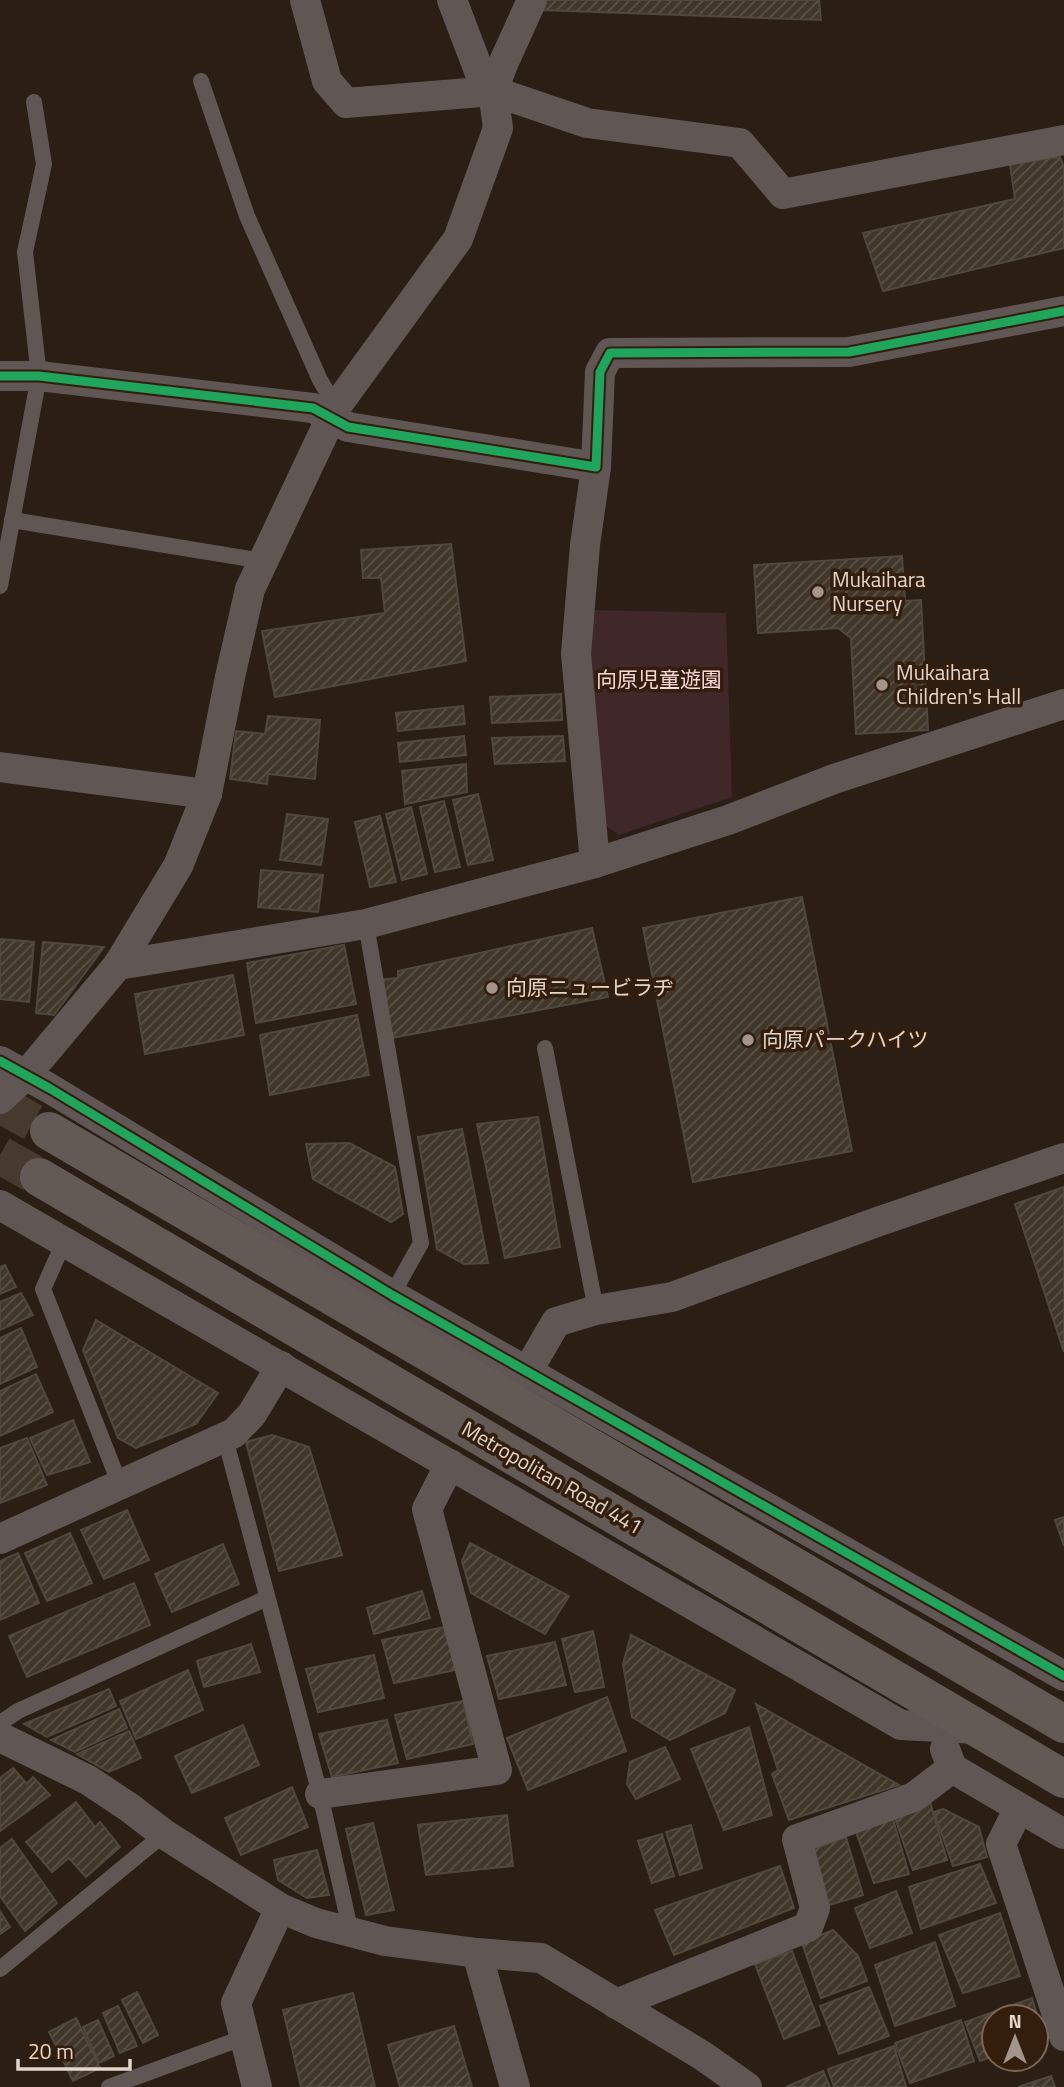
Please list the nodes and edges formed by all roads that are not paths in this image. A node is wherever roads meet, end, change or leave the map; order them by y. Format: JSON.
{"nodes":[{"id":1,"x":305,"y":0,"type":"edge"},
{"id":2,"x":452,"y":0,"type":"edge"},
{"id":3,"x":531,"y":0,"type":"edge"},
{"id":4,"x":201,"y":82,"type":"dead end"},
{"id":5,"x":493,"y":92,"type":"junction"},
{"id":6,"x":34,"y":102,"type":"dead end"},
{"id":7,"x":1064,"y":140,"type":"edge"},
{"id":8,"x":1064,"y":311,"type":"edge"},
{"id":9,"x":0,"y":376,"type":"edge"},
{"id":10,"x":39,"y":376,"type":"junction"},
{"id":11,"x":334,"y":412,"type":"junction"},
{"id":12,"x":596,"y":467,"type":"junction"},
{"id":13,"x":12,"y":520,"type":"junction"},
{"id":14,"x":263,"y":561,"type":"junction"},
{"id":15,"x":0,"y":586,"type":"edge"},
{"id":16,"x":1064,"y":704,"type":"edge"},
{"id":17,"x":0,"y":766,"type":"edge"},
{"id":18,"x":207,"y":794,"type":"junction"},
{"id":19,"x":595,"y":863,"type":"junction"},
{"id":20,"x":366,"y":924,"type":"junction"},
{"id":21,"x":118,"y":965,"type":"junction"},
{"id":22,"x":545,"y":1048,"type":"dead end"},
{"id":23,"x":0,"y":1061,"type":"edge"},
{"id":24,"x":26,"y":1075,"type":"junction"},
{"id":25,"x":0,"y":1099,"type":"edge"},
{"id":26,"x":49,"y":1131,"type":"tunnel mouth"},
{"id":27,"x":1064,"y":1158,"type":"edge"},
{"id":28,"x":39,"y":1177,"type":"tunnel mouth"},
{"id":29,"x":0,"y":1205,"type":"edge"},
{"id":30,"x":64,"y":1242,"type":"junction"},
{"id":31,"x":391,"y":1295,"type":"junction"},
{"id":32,"x":596,"y":1310,"type":"junction"},
{"id":33,"x":281,"y":1366,"type":"junction"},
{"id":34,"x":527,"y":1372,"type":"junction"},
{"id":35,"x":225,"y":1438,"type":"junction"},
{"id":36,"x":450,"y":1464,"type":"junction"},
{"id":37,"x":120,"y":1485,"type":"junction"},
{"id":38,"x":0,"y":1539,"type":"edge"},
{"id":39,"x":267,"y":1598,"type":"junction"},
{"id":40,"x":1064,"y":1676,"type":"edge"},
{"id":41,"x":0,"y":1724,"type":"edge"},
{"id":42,"x":1064,"y":1724,"type":"edge"},
{"id":43,"x":937,"y":1727,"type":"junction"},
{"id":44,"x":980,"y":1729,"type":"junction"},
{"id":45,"x":0,"y":1737,"type":"edge"},
{"id":46,"x":952,"y":1768,"type":"junction"},
{"id":47,"x":1064,"y":1779,"type":"edge"},
{"id":48,"x":320,"y":1794,"type":"junction"},
{"id":49,"x":1020,"y":1808,"type":"junction"},
{"id":50,"x":164,"y":1833,"type":"junction"},
{"id":51,"x":1064,"y":1834,"type":"edge"},
{"id":52,"x":280,"y":1908,"type":"junction"},
{"id":53,"x":351,"y":1933,"type":"junction"},
{"id":54,"x":477,"y":1953,"type":"junction"},
{"id":55,"x":0,"y":1969,"type":"edge"},
{"id":56,"x":616,"y":2004,"type":"junction"},
{"id":57,"x":1064,"y":2036,"type":"edge"},
{"id":58,"x":245,"y":2037,"type":"junction"},
{"id":59,"x":109,"y":2087,"type":"edge"},
{"id":60,"x":257,"y":2087,"type":"edge"},
{"id":61,"x":514,"y":2087,"type":"edge"},
{"id":62,"x":747,"y":2087,"type":"edge"}],
"edges":[{"from":1,"to":5,"type":"street"},
{"from":2,"to":5,"type":"street"},
{"from":3,"to":5,"type":"street"},
{"from":4,"to":11,"type":"lane"},
{"from":5,"to":7,"type":"street"},
{"from":5,"to":11,"type":"street"},
{"from":6,"to":10,"type":"lane"},
{"from":8,"to":12,"type":"street"},
{"from":9,"to":10,"type":"street"},
{"from":10,"to":11,"type":"street"},
{"from":10,"to":13,"type":"lane"},
{"from":11,"to":12,"type":"street"},
{"from":11,"to":14,"type":"street"},
{"from":12,"to":19,"type":"street"},
{"from":13,"to":14,"type":"lane"},
{"from":13,"to":15,"type":"lane"},
{"from":14,"to":18,"type":"street"},
{"from":16,"to":19,"type":"street"},
{"from":17,"to":18,"type":"street"},
{"from":18,"to":21,"type":"street"},
{"from":19,"to":20,"type":"street"},
{"from":20,"to":21,"type":"street"},
{"from":20,"to":31,"type":"lane"},
{"from":21,"to":24,"type":"street"},
{"from":22,"to":32,"type":"lane"},
{"from":23,"to":24,"type":"street"},
{"from":24,"to":25,"type":"street"},
{"from":24,"to":31,"type":"street"},
{"from":26,"to":42,"type":"main road"},
{"from":27,"to":32,"type":"street"},
{"from":28,"to":44,"type":"main road","name":"Metropolitan Road 441"},
{"from":29,"to":30,"type":"street"},
{"from":30,"to":33,"type":"street"},
{"from":30,"to":37,"type":"lane"},
{"from":31,"to":34,"type":"street"},
{"from":32,"to":34,"type":"street"},
{"from":33,"to":35,"type":"street"},
{"from":33,"to":36,"type":"street"},
{"from":34,"to":40,"type":"street"},
{"from":35,"to":37,"type":"street"},
{"from":35,"to":39,"type":"lane"},
{"from":36,"to":43,"type":"street"},
{"from":36,"to":48,"type":"street"},
{"from":37,"to":38,"type":"street"},
{"from":39,"to":41,"type":"lane"},
{"from":39,"to":48,"type":"lane"},
{"from":43,"to":44,"type":"street"},
{"from":43,"to":46,"type":"street"},
{"from":44,"to":47,"type":"main road","name":"Metropolitan Road 441"},
{"from":45,"to":50,"type":"street"},
{"from":46,"to":49,"type":"street"},
{"from":46,"to":56,"type":"street"},
{"from":48,"to":53,"type":"lane"},
{"from":49,"to":51,"type":"street"},
{"from":49,"to":57,"type":"street"},
{"from":50,"to":52,"type":"street"},
{"from":50,"to":55,"type":"lane"},
{"from":52,"to":53,"type":"street"},
{"from":52,"to":58,"type":"street"},
{"from":53,"to":54,"type":"street"},
{"from":54,"to":56,"type":"street"},
{"from":54,"to":61,"type":"street"},
{"from":56,"to":62,"type":"street"},
{"from":58,"to":59,"type":"lane"},
{"from":58,"to":60,"type":"street"}]}
